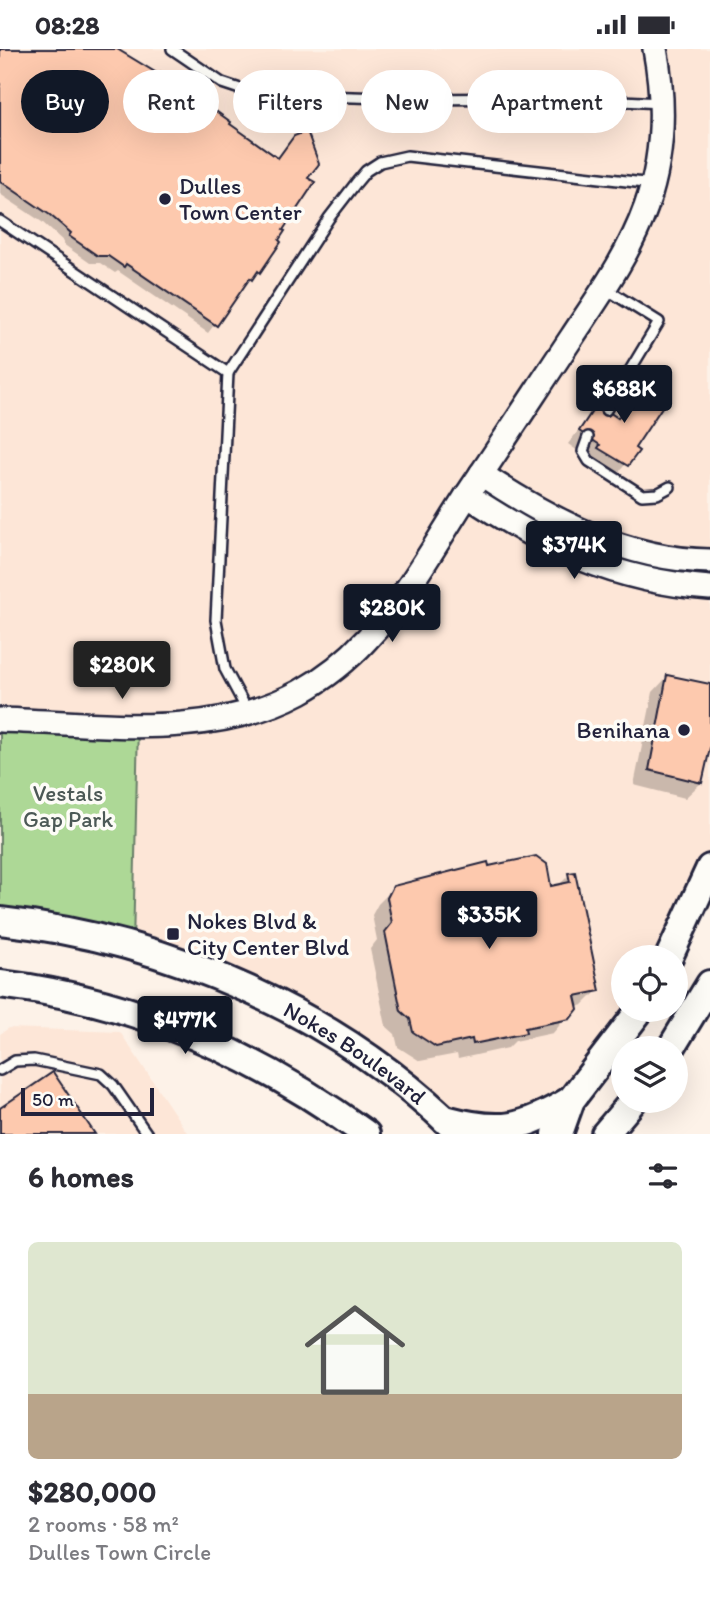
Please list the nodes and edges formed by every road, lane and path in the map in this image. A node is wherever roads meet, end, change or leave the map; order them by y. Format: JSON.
{"nodes":[{"id":1,"x":172,"y":49,"type":"edge"},
{"id":2,"x":655,"y":49,"type":"edge"},
{"id":3,"x":664,"y":103,"type":"junction"},
{"id":4,"x":653,"y":184,"type":"junction"},
{"id":5,"x":0,"y":221,"type":"edge"},
{"id":6,"x":604,"y":288,"type":"junction"},
{"id":7,"x":228,"y":373,"type":"junction"},
{"id":8,"x":606,"y":410,"type":"dead end"},
{"id":9,"x":588,"y":437,"type":"dead end"},
{"id":10,"x":481,"y":474,"type":"junction"},
{"id":11,"x":670,"y":487,"type":"dead end"},
{"id":12,"x":467,"y":495,"type":"junction"},
{"id":13,"x":710,"y":561,"type":"edge"},
{"id":14,"x":710,"y":588,"type":"edge"},
{"id":15,"x":248,"y":713,"type":"junction"},
{"id":16,"x":0,"y":720,"type":"edge"},
{"id":17,"x":710,"y":868,"type":"edge"},
{"id":18,"x":0,"y":921,"type":"edge"},
{"id":19,"x":675,"y":945,"type":"edge"},
{"id":20,"x":0,"y":983,"type":"edge"},
{"id":21,"x":710,"y":984,"type":"edge"},
{"id":22,"x":631,"y":1022,"type":"edge"},
{"id":23,"x":678,"y":1036,"type":"edge"},
{"id":24,"x":0,"y":1070,"type":"edge"},
{"id":25,"x":571,"y":1100,"type":"junction"},
{"id":26,"x":623,"y":1113,"type":"edge"},
{"id":27,"x":453,"y":1127,"type":"edge"},
{"id":28,"x":147,"y":1134,"type":"edge"},
{"id":29,"x":366,"y":1134,"type":"edge"},
{"id":30,"x":556,"y":1134,"type":"edge"},
{"id":31,"x":605,"y":1134,"type":"edge"}],
"edges":[{"from":1,"to":3,"type":"lane"},
{"from":2,"to":3,"type":"street"},
{"from":3,"to":4,"type":"street"},
{"from":4,"to":6,"type":"street"},
{"from":4,"to":7,"type":"lane"},
{"from":5,"to":7,"type":"lane"},
{"from":6,"to":8,"type":"lane"},
{"from":6,"to":10,"type":"street"},
{"from":7,"to":15,"type":"lane"},
{"from":9,"to":11,"type":"lane"},
{"from":10,"to":12,"type":"street"},
{"from":10,"to":13,"type":"street"},
{"from":12,"to":14,"type":"street"},
{"from":12,"to":15,"type":"street"},
{"from":15,"to":16,"type":"street"},
{"from":17,"to":19,"type":"main road"},
{"from":18,"to":27,"type":"main road","name":"Nokes Boulevard"},
{"from":20,"to":29,"type":"main road"},
{"from":21,"to":23,"type":"main road"},
{"from":22,"to":25,"type":"main road"},
{"from":24,"to":28,"type":"lane"},
{"from":25,"to":27,"type":"main road","name":"Nokes Boulevard"},
{"from":25,"to":30,"type":"main road"},
{"from":26,"to":31,"type":"main road"}]}
